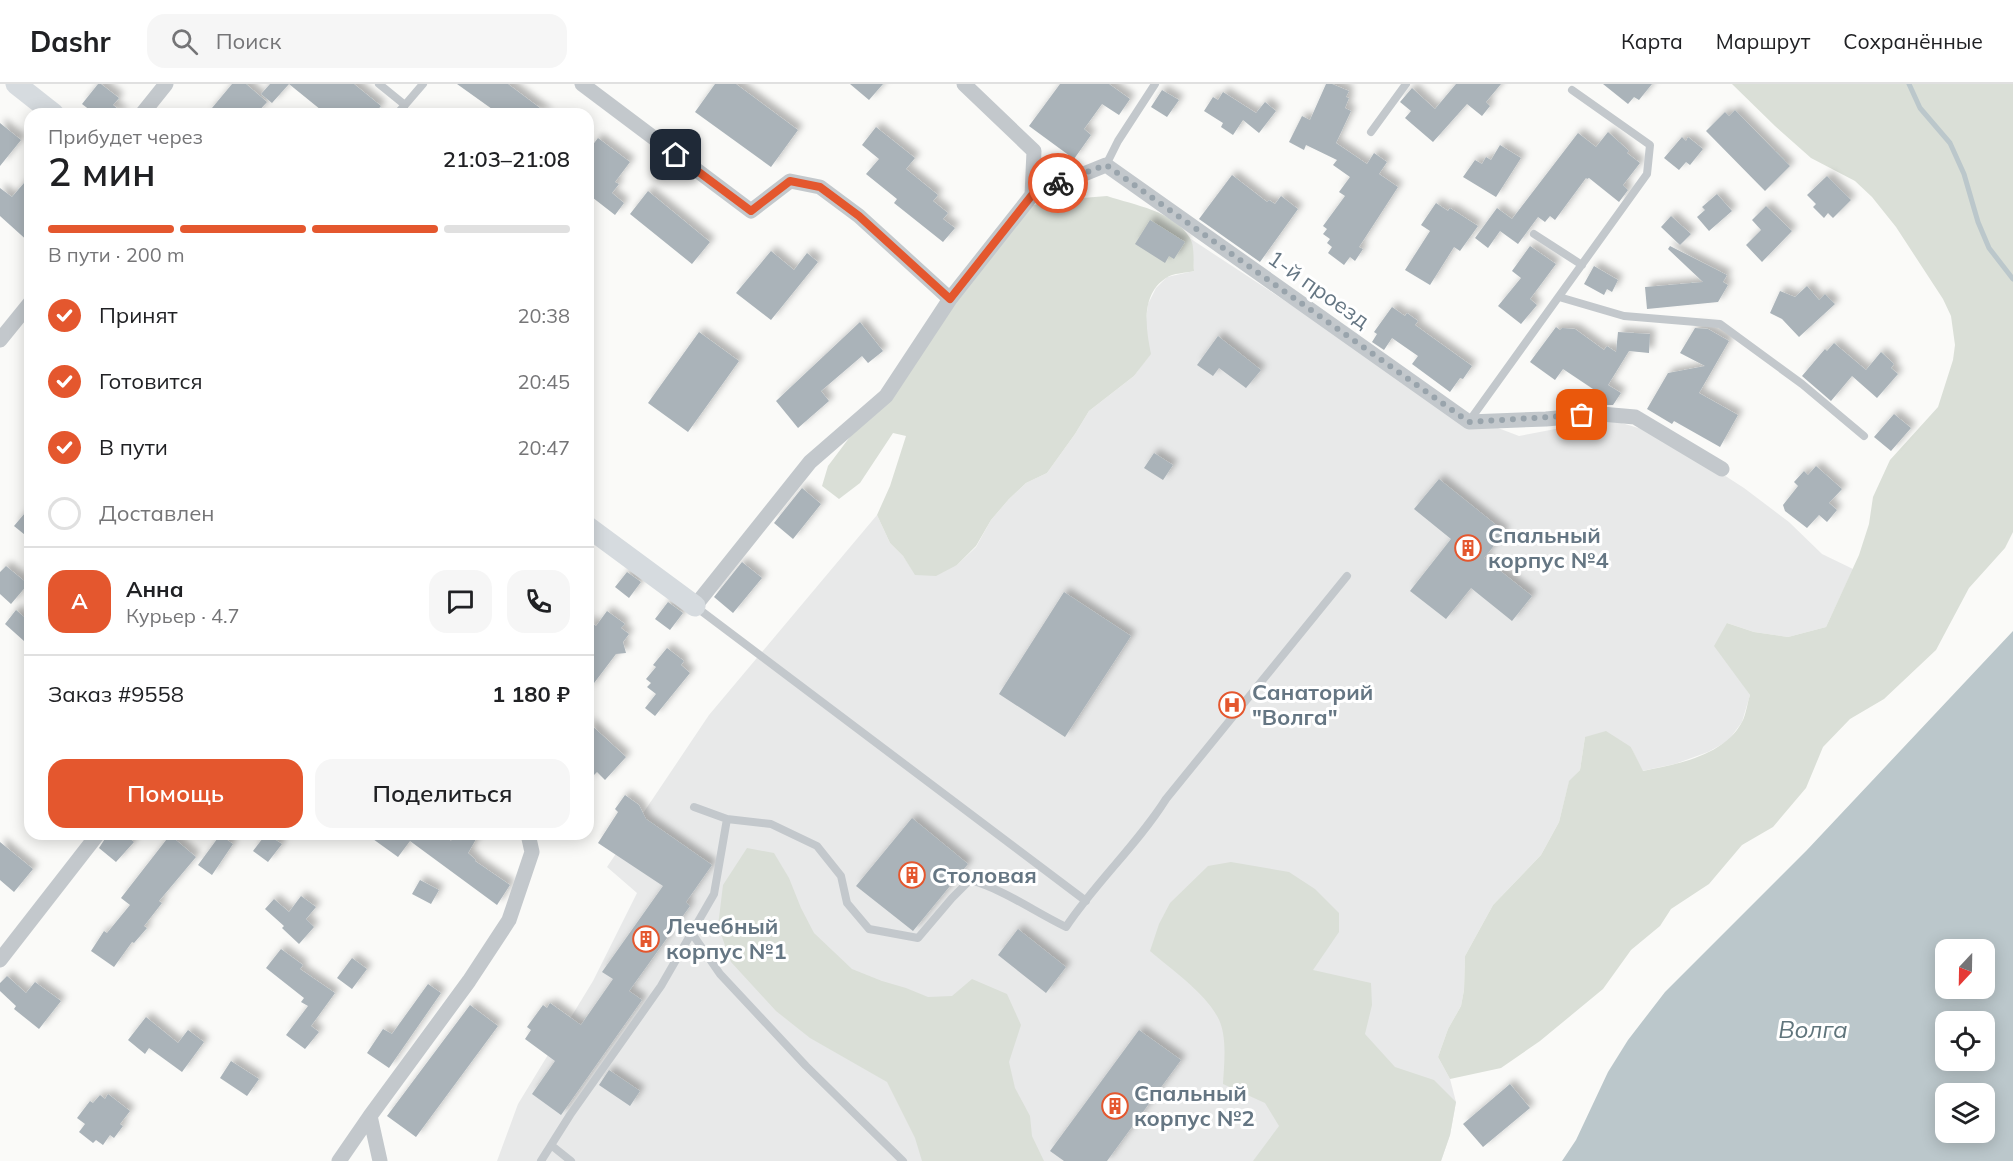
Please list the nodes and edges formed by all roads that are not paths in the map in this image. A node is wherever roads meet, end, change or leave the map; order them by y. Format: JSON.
{"nodes":[{"id":1,"x":16,"y":84,"type":"edge"},
{"id":2,"x":166,"y":84,"type":"edge"},
{"id":3,"x":379,"y":84,"type":"edge"},
{"id":4,"x":423,"y":84,"type":"edge"},
{"id":5,"x":582,"y":84,"type":"edge"},
{"id":6,"x":964,"y":84,"type":"edge"},
{"id":7,"x":1155,"y":84,"type":"edge"},
{"id":8,"x":1406,"y":84,"type":"edge"},
{"id":9,"x":1572,"y":90,"type":"dead end"},
{"id":10,"x":405,"y":105,"type":"junction"},
{"id":11,"x":46,"y":108,"type":"edge"},
{"id":12,"x":147,"y":108,"type":"edge"},
{"id":13,"x":402,"y":108,"type":"edge"},
{"id":14,"x":1371,"y":132,"type":"dead end"},
{"id":15,"x":1106,"y":165,"type":"junction"},
{"id":16,"x":1032,"y":195,"type":"junction"},
{"id":17,"x":1534,"y":234,"type":"dead end"},
{"id":18,"x":1582,"y":265,"type":"junction"},
{"id":19,"x":1558,"y":297,"type":"junction"},
{"id":20,"x":950,"y":299,"type":"junction"},
{"id":21,"x":24,"y":310,"type":"edge"},
{"id":22,"x":0,"y":340,"type":"edge"},
{"id":23,"x":1469,"y":422,"type":"junction"},
{"id":24,"x":1864,"y":436,"type":"dead end"},
{"id":25,"x":1722,"y":469,"type":"dead end"},
{"id":26,"x":594,"y":530,"type":"edge"},
{"id":27,"x":1347,"y":576,"type":"dead end"},
{"id":28,"x":695,"y":606,"type":"junction"},
{"id":29,"x":694,"y":807,"type":"dead end"},
{"id":30,"x":727,"y":819,"type":"junction"},
{"id":31,"x":93,"y":840,"type":"edge"},
{"id":32,"x":529,"y":840,"type":"edge"},
{"id":33,"x":1086,"y":901,"type":"junction"},
{"id":34,"x":691,"y":932,"type":"junction"},
{"id":35,"x":0,"y":960,"type":"edge"},
{"id":36,"x":370,"y":1116,"type":"junction"},
{"id":37,"x":551,"y":1145,"type":"junction"},
{"id":38,"x":339,"y":1161,"type":"edge"},
{"id":39,"x":380,"y":1161,"type":"edge"},
{"id":40,"x":541,"y":1161,"type":"edge"},
{"id":41,"x":571,"y":1161,"type":"edge"},
{"id":42,"x":903,"y":1161,"type":"edge"}],
"edges":[{"from":1,"to":11,"type":"street"},
{"from":2,"to":12,"type":"street"},
{"from":3,"to":10,"type":"lane"},
{"from":4,"to":10,"type":"lane"},
{"from":5,"to":20,"type":"street"},
{"from":6,"to":16,"type":"street"},
{"from":7,"to":15,"type":"lane"},
{"from":8,"to":14,"type":"lane"},
{"from":9,"to":18,"type":"lane"},
{"from":10,"to":13,"type":"lane"},
{"from":15,"to":16,"type":"street"},
{"from":15,"to":23,"type":"street","name":"1-й проезд"},
{"from":16,"to":20,"type":"street"},
{"from":17,"to":18,"type":"lane"},
{"from":18,"to":19,"type":"lane"},
{"from":19,"to":23,"type":"lane"},
{"from":19,"to":24,"type":"lane"},
{"from":20,"to":28,"type":"street"},
{"from":21,"to":22,"type":"street"},
{"from":23,"to":25,"type":"street"},
{"from":26,"to":28,"type":"street"},
{"from":27,"to":33,"type":"lane"},
{"from":28,"to":33,"type":"lane"},
{"from":29,"to":30,"type":"lane"},
{"from":30,"to":33,"type":"lane"},
{"from":30,"to":34,"type":"lane"},
{"from":31,"to":35,"type":"street"},
{"from":32,"to":36,"type":"street"},
{"from":34,"to":37,"type":"lane"},
{"from":34,"to":42,"type":"lane"},
{"from":36,"to":38,"type":"street"},
{"from":36,"to":39,"type":"street"},
{"from":37,"to":40,"type":"lane"},
{"from":37,"to":41,"type":"lane"}]}
